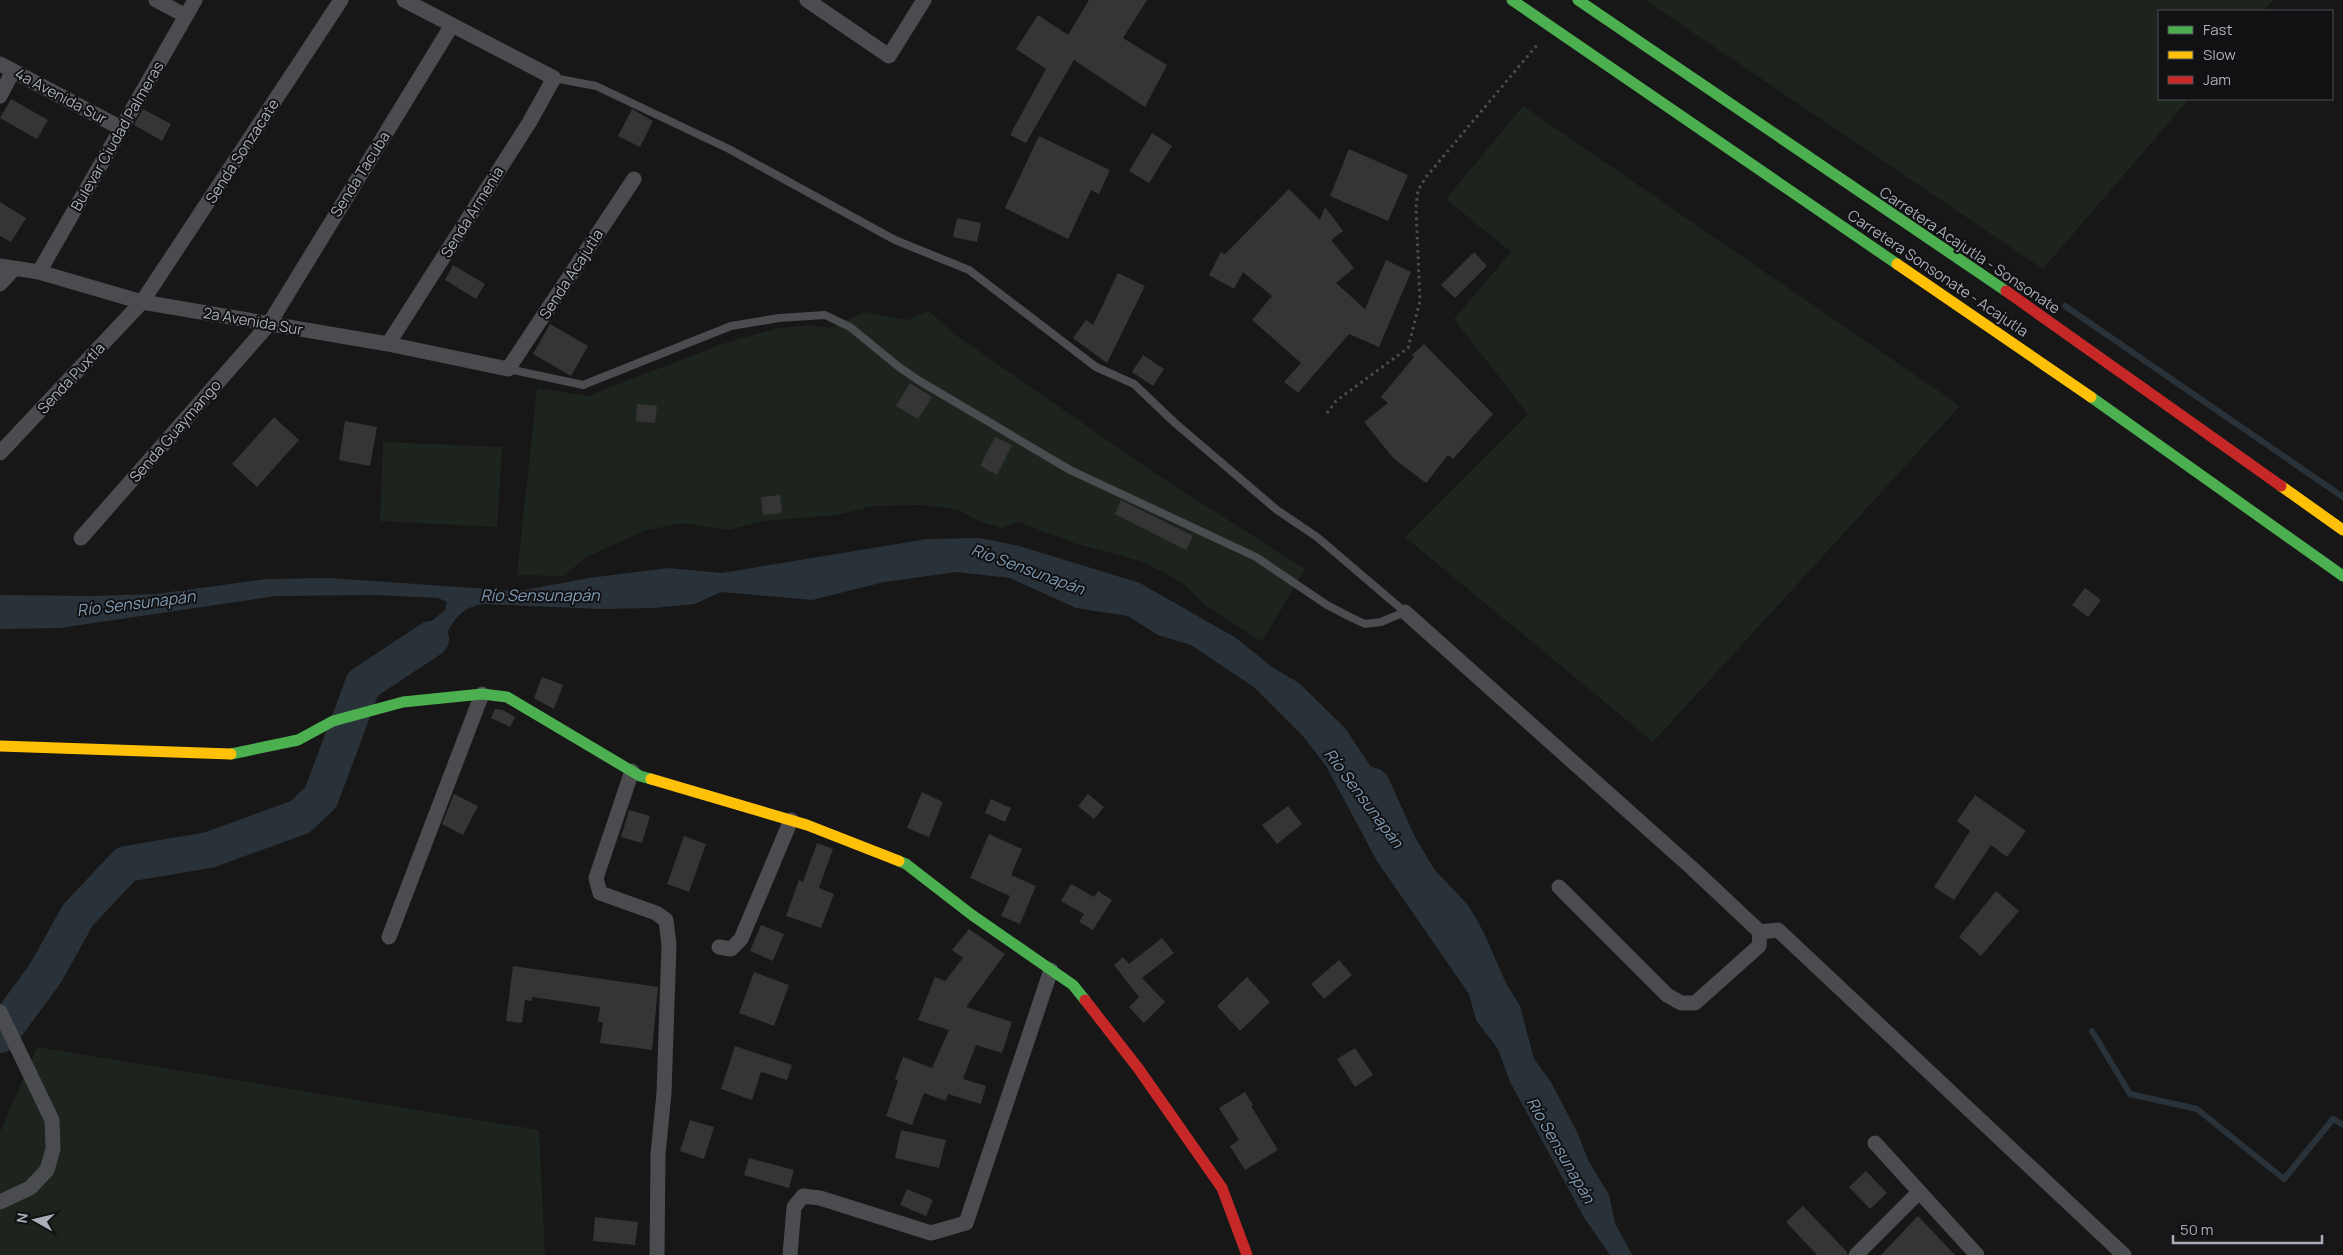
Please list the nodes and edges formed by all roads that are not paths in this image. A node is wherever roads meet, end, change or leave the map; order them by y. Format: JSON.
{"nodes":[{"id":1,"x":156,"y":0,"type":"edge"},
{"id":2,"x":195,"y":0,"type":"edge"},
{"id":3,"x":342,"y":0,"type":"edge"},
{"id":4,"x":404,"y":0,"type":"edge"},
{"id":5,"x":807,"y":0,"type":"edge"},
{"id":6,"x":924,"y":0,"type":"edge"},
{"id":7,"x":1512,"y":0,"type":"edge"},
{"id":8,"x":1578,"y":0,"type":"edge"},
{"id":9,"x":186,"y":16,"type":"junction"},
{"id":10,"x":452,"y":25,"type":"junction"},
{"id":11,"x":7,"y":68,"type":"edge"},
{"id":12,"x":554,"y":78,"type":"junction"},
{"id":13,"x":0,"y":96,"type":"edge"},
{"id":14,"x":121,"y":128,"type":"junction"},
{"id":15,"x":634,"y":179,"type":"dead end"},
{"id":16,"x":7,"y":268,"type":"edge"},
{"id":17,"x":40,"y":272,"type":"junction"},
{"id":18,"x":0,"y":284,"type":"edge"},
{"id":19,"x":142,"y":302,"type":"junction"},
{"id":20,"x":268,"y":324,"type":"junction"},
{"id":21,"x":388,"y":344,"type":"junction"},
{"id":22,"x":508,"y":370,"type":"junction"},
{"id":23,"x":0,"y":453,"type":"edge"},
{"id":24,"x":2343,"y":530,"type":"edge"},
{"id":25,"x":81,"y":538,"type":"dead end"},
{"id":26,"x":2343,"y":576,"type":"edge"},
{"id":27,"x":1405,"y":612,"type":"junction"},
{"id":28,"x":482,"y":694,"type":"junction"},
{"id":29,"x":0,"y":746,"type":"edge"},
{"id":30,"x":632,"y":771,"type":"junction"},
{"id":31,"x":791,"y":820,"type":"junction"},
{"id":32,"x":1559,"y":887,"type":"dead end"},
{"id":33,"x":1760,"y":932,"type":"junction"},
{"id":34,"x":389,"y":937,"type":"dead end"},
{"id":35,"x":719,"y":948,"type":"dead end"},
{"id":36,"x":1051,"y":970,"type":"junction"},
{"id":37,"x":0,"y":1012,"type":"edge"},
{"id":38,"x":1875,"y":1143,"type":"dead end"},
{"id":39,"x":1920,"y":1192,"type":"junction"},
{"id":40,"x":0,"y":1202,"type":"edge"},
{"id":41,"x":657,"y":1255,"type":"edge"},
{"id":42,"x":790,"y":1255,"type":"edge"},
{"id":43,"x":1247,"y":1255,"type":"edge"},
{"id":44,"x":1856,"y":1255,"type":"edge"},
{"id":45,"x":1977,"y":1255,"type":"edge"},
{"id":46,"x":2124,"y":1255,"type":"edge"}],
"edges":[{"from":1,"to":9,"type":"street"},
{"from":2,"to":9,"type":"street","name":"Bulevar Ciudad Palmeras"},
{"from":3,"to":19,"type":"street","name":"Senda Sonzacate"},
{"from":4,"to":10,"type":"street"},
{"from":5,"to":6,"type":"street"},
{"from":7,"to":26,"type":"main road","name":"Carretera Sonsonate - Acajutla"},
{"from":8,"to":24,"type":"main road","name":"Carretera Acajutla - Sonsonate"},
{"from":9,"to":14,"type":"street","name":"Bulevar Ciudad Palmeras"},
{"from":10,"to":12,"type":"street"},
{"from":10,"to":20,"type":"street","name":"Senda Tacuba"},
{"from":11,"to":13,"type":"street"},
{"from":11,"to":14,"type":"street","name":"4a Avenida Sur"},
{"from":12,"to":21,"type":"street","name":"Senda Armenia"},
{"from":12,"to":27,"type":"lane"},
{"from":14,"to":17,"type":"street","name":"Bulevar Ciudad Palmeras"},
{"from":15,"to":22,"type":"street","name":"Senda Acajutla"},
{"from":16,"to":17,"type":"street","name":"2a Avenida Sur"},
{"from":16,"to":18,"type":"street"},
{"from":17,"to":19,"type":"street","name":"2a Avenida Sur"},
{"from":19,"to":20,"type":"street","name":"2a Avenida Sur"},
{"from":19,"to":23,"type":"street","name":"Senda Puxtla"},
{"from":20,"to":21,"type":"street","name":"2a Avenida Sur"},
{"from":20,"to":25,"type":"street","name":"Senda Guaymango"},
{"from":21,"to":22,"type":"street","name":"2a Avenida Sur"},
{"from":22,"to":27,"type":"lane"},
{"from":27,"to":33,"type":"street"},
{"from":28,"to":29,"type":"main road"},
{"from":28,"to":30,"type":"main road"},
{"from":28,"to":34,"type":"street"},
{"from":30,"to":31,"type":"main road"},
{"from":30,"to":41,"type":"street"},
{"from":31,"to":35,"type":"street"},
{"from":31,"to":36,"type":"main road"},
{"from":32,"to":33,"type":"street"},
{"from":33,"to":46,"type":"street"},
{"from":36,"to":42,"type":"street"},
{"from":36,"to":43,"type":"main road"},
{"from":37,"to":40,"type":"street"},
{"from":38,"to":39,"type":"street"},
{"from":39,"to":44,"type":"street"},
{"from":39,"to":45,"type":"street"}]}
